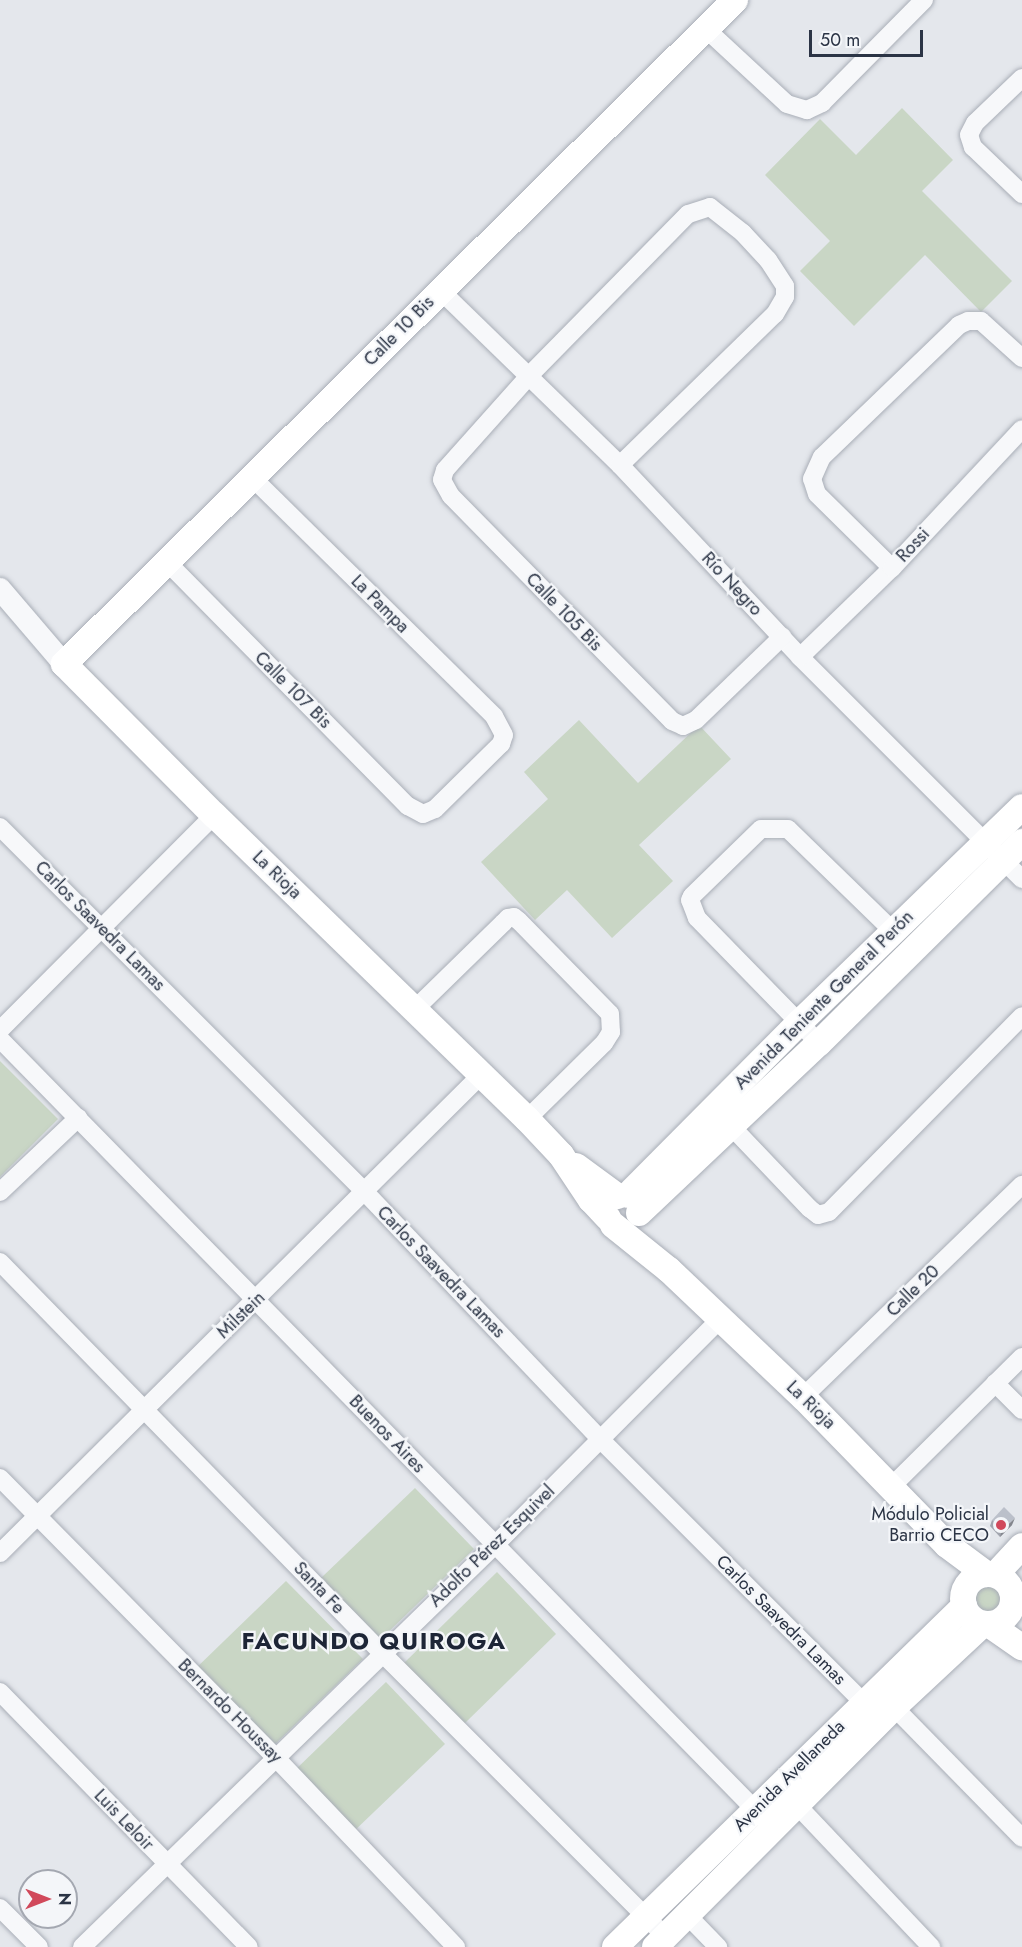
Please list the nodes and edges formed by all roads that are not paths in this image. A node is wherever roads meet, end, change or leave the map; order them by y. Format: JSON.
{"nodes":[{"id":1,"x":735,"y":0,"type":"edge"},
{"id":2,"x":924,"y":0,"type":"edge"},
{"id":3,"x":706,"y":29,"type":"junction"},
{"id":4,"x":1022,"y":78,"type":"edge"},
{"id":5,"x":1022,"y":194,"type":"edge"},
{"id":6,"x":440,"y":290,"type":"junction"},
{"id":7,"x":1022,"y":358,"type":"edge"},
{"id":8,"x":529,"y":376,"type":"junction"},
{"id":9,"x":1022,"y":429,"type":"edge"},
{"id":10,"x":621,"y":465,"type":"junction"},
{"id":11,"x":252,"y":477,"type":"junction"},
{"id":12,"x":166,"y":562,"type":"junction"},
{"id":13,"x":892,"y":568,"type":"junction"},
{"id":14,"x":0,"y":589,"type":"edge"},
{"id":15,"x":782,"y":637,"type":"junction"},
{"id":16,"x":800,"y":657,"type":"junction"},
{"id":17,"x":64,"y":664,"type":"junction"},
{"id":18,"x":1022,"y":807,"type":"edge"},
{"id":19,"x":423,"y":814,"type":"joint"},
{"id":20,"x":214,"y":815,"type":"junction"},
{"id":21,"x":0,"y":827,"type":"edge"},
{"id":22,"x":1004,"y":848,"type":"edge"},
{"id":23,"x":1022,"y":879,"type":"edge"},
{"id":24,"x":102,"y":927,"type":"junction"},
{"id":25,"x":893,"y":931,"type":"junction"},
{"id":26,"x":416,"y":1008,"type":"junction"},
{"id":27,"x":1022,"y":1016,"type":"edge"},
{"id":28,"x":799,"y":1023,"type":"junction"},
{"id":29,"x":0,"y":1030,"type":"edge"},
{"id":30,"x":0,"y":1039,"type":"edge"},
{"id":31,"x":819,"y":1043,"type":"junction"},
{"id":32,"x":482,"y":1075,"type":"junction"},
{"id":33,"x":78,"y":1118,"type":"junction"},
{"id":34,"x":527,"y":1119,"type":"junction"},
{"id":35,"x":730,"y":1125,"type":"junction"},
{"id":36,"x":1022,"y":1185,"type":"edge"},
{"id":37,"x":364,"y":1191,"type":"junction"},
{"id":38,"x":0,"y":1192,"type":"edge"},
{"id":39,"x":624,"y":1211,"type":"junction"},
{"id":40,"x":0,"y":1262,"type":"edge"},
{"id":41,"x":257,"y":1300,"type":"junction"},
{"id":42,"x":720,"y":1319,"type":"junction"},
{"id":43,"x":1022,"y":1357,"type":"edge"},
{"id":44,"x":995,"y":1383,"type":"junction"},
{"id":45,"x":803,"y":1397,"type":"junction"},
{"id":46,"x":143,"y":1408,"type":"junction"},
{"id":47,"x":1022,"y":1410,"type":"edge"},
{"id":48,"x":601,"y":1440,"type":"junction"},
{"id":49,"x":0,"y":1478,"type":"edge"},
{"id":50,"x":892,"y":1486,"type":"junction"},
{"id":51,"x":38,"y":1516,"type":"junction"},
{"id":52,"x":495,"y":1545,"type":"junction"},
{"id":53,"x":1022,"y":1546,"type":"edge"},
{"id":54,"x":0,"y":1553,"type":"edge"},
{"id":55,"x":995,"y":1600,"type":"edge"},
{"id":56,"x":1022,"y":1647,"type":"edge"},
{"id":57,"x":382,"y":1653,"type":"junction"},
{"id":58,"x":0,"y":1692,"type":"edge"},
{"id":59,"x":878,"y":1705,"type":"junction"},
{"id":60,"x":276,"y":1758,"type":"junction"},
{"id":61,"x":796,"y":1804,"type":"junction"},
{"id":62,"x":756,"y":1809,"type":"junction"},
{"id":63,"x":771,"y":1829,"type":"junction"},
{"id":64,"x":1022,"y":1838,"type":"edge"},
{"id":65,"x":167,"y":1865,"type":"junction"},
{"id":66,"x":0,"y":1908,"type":"edge"},
{"id":67,"x":687,"y":1915,"type":"junction"},
{"id":68,"x":645,"y":1916,"type":"junction"},
{"id":69,"x":661,"y":1942,"type":"edge"},
{"id":70,"x":39,"y":1947,"type":"edge"},
{"id":71,"x":82,"y":1947,"type":"edge"},
{"id":72,"x":249,"y":1947,"type":"edge"},
{"id":73,"x":456,"y":1947,"type":"edge"},
{"id":74,"x":615,"y":1947,"type":"edge"},
{"id":75,"x":718,"y":1947,"type":"edge"},
{"id":76,"x":931,"y":1947,"type":"edge"}],
"edges":[{"from":1,"to":3,"type":"main road","name":"Calle 10 Bis"},
{"from":2,"to":3,"type":"street"},
{"from":3,"to":6,"type":"main road","name":"Calle 10 Bis"},
{"from":4,"to":5,"type":"street"},
{"from":6,"to":8,"type":"street","name":"Río Negro"},
{"from":6,"to":11,"type":"main road","name":"Calle 10 Bis"},
{"from":7,"to":13,"type":"street"},
{"from":8,"to":10,"type":"street","name":"Río Negro"},
{"from":8,"to":10,"type":"street"},
{"from":8,"to":15,"type":"street","name":"Calle 105 Bis"},
{"from":9,"to":13,"type":"street","name":"Rossi"},
{"from":10,"to":15,"type":"street","name":"Río Negro"},
{"from":11,"to":12,"type":"main road","name":"Calle 10 Bis"},
{"from":11,"to":19,"type":"street","name":"La Pampa"},
{"from":12,"to":17,"type":"main road","name":"Calle 10 Bis"},
{"from":12,"to":19,"type":"street","name":"Calle 107 Bis"},
{"from":13,"to":16,"type":"street","name":"Rossi"},
{"from":14,"to":17,"type":"street","name":"La Rioja"},
{"from":15,"to":16,"type":"street","name":"Río Negro"},
{"from":16,"to":22,"type":"street","name":"Río Negro"},
{"from":17,"to":20,"type":"main road","name":"La Rioja"},
{"from":18,"to":22,"type":"main road","name":"Avenida Teniente General Perón"},
{"from":20,"to":24,"type":"street"},
{"from":20,"to":26,"type":"main road","name":"La Rioja"},
{"from":21,"to":24,"type":"street","name":"Carlos Saavedra Lamas"},
{"from":22,"to":23,"type":"street","name":"Río Negro"},
{"from":22,"to":25,"type":"main road","name":"Avenida Teniente General Perón"},
{"from":22,"to":31,"type":"main road","name":"Avenida Teniente General Perón"},
{"from":24,"to":29,"type":"street"},
{"from":24,"to":37,"type":"street","name":"Carlos Saavedra Lamas"},
{"from":25,"to":28,"type":"main road","name":"Avenida Teniente General Perón"},
{"from":25,"to":28,"type":"street"},
{"from":26,"to":32,"type":"main road","name":"La Rioja"},
{"from":26,"to":34,"type":"street"},
{"from":27,"to":35,"type":"street"},
{"from":28,"to":31,"type":"street"},
{"from":28,"to":39,"type":"main road","name":"Avenida Teniente General Perón"},
{"from":30,"to":33,"type":"street","name":"Buenos Aires"},
{"from":31,"to":35,"type":"main road","name":"Avenida Teniente General Perón"},
{"from":32,"to":34,"type":"main road","name":"La Rioja"},
{"from":32,"to":37,"type":"street","name":"Milstein"},
{"from":33,"to":38,"type":"street"},
{"from":33,"to":41,"type":"street","name":"Buenos Aires"},
{"from":34,"to":39,"type":"main road","name":"La Rioja"},
{"from":35,"to":39,"type":"main road","name":"Avenida Teniente General Perón"},
{"from":36,"to":45,"type":"street","name":"Calle 20"},
{"from":37,"to":41,"type":"street","name":"Milstein"},
{"from":37,"to":48,"type":"street","name":"Carlos Saavedra Lamas"},
{"from":39,"to":42,"type":"main road","name":"La Rioja"},
{"from":40,"to":46,"type":"street","name":"Santa Fe"},
{"from":41,"to":46,"type":"street","name":"Milstein"},
{"from":41,"to":52,"type":"street","name":"Buenos Aires"},
{"from":42,"to":45,"type":"main road","name":"La Rioja"},
{"from":42,"to":48,"type":"street","name":"Adolfo Pérez Esquivel"},
{"from":43,"to":44,"type":"street"},
{"from":44,"to":47,"type":"street"},
{"from":44,"to":50,"type":"street"},
{"from":45,"to":50,"type":"main road","name":"La Rioja"},
{"from":46,"to":51,"type":"street","name":"Milstein"},
{"from":46,"to":57,"type":"street","name":"Santa Fe"},
{"from":48,"to":52,"type":"street","name":"Adolfo Pérez Esquivel"},
{"from":48,"to":59,"type":"street","name":"Carlos Saavedra Lamas"},
{"from":49,"to":51,"type":"street","name":"Bernardo Houssay"},
{"from":50,"to":55,"type":"main road","name":"La Rioja"},
{"from":51,"to":54,"type":"street","name":"Milstein"},
{"from":51,"to":60,"type":"street","name":"Bernardo Houssay"},
{"from":52,"to":57,"type":"street","name":"Adolfo Pérez Esquivel"},
{"from":52,"to":62,"type":"street","name":"Buenos Aires"},
{"from":53,"to":55,"type":"main road","name":"Avenida Avellaneda"},
{"from":55,"to":56,"type":"main road"},
{"from":55,"to":59,"type":"main road","name":"Avenida Avellaneda"},
{"from":57,"to":60,"type":"street","name":"Adolfo Pérez Esquivel"},
{"from":57,"to":68,"type":"street","name":"Santa Fe"},
{"from":58,"to":65,"type":"street","name":"Luis Leloir"},
{"from":59,"to":61,"type":"main road","name":"Avenida Avellaneda"},
{"from":59,"to":62,"type":"main road","name":"Avenida Avellaneda"},
{"from":59,"to":64,"type":"street","name":"Carlos Saavedra Lamas"},
{"from":60,"to":65,"type":"street","name":"Adolfo Pérez Esquivel"},
{"from":60,"to":73,"type":"street","name":"Bernardo Houssay"},
{"from":61,"to":63,"type":"main road","name":"Avenida Avellaneda"},
{"from":61,"to":76,"type":"street"},
{"from":62,"to":63,"type":"street","name":"Buenos Aires"},
{"from":62,"to":68,"type":"main road","name":"Avenida Avellaneda"},
{"from":63,"to":67,"type":"main road","name":"Avenida Avellaneda"},
{"from":65,"to":71,"type":"street","name":"Adolfo Pérez Esquivel"},
{"from":65,"to":72,"type":"street","name":"Luis Leloir"},
{"from":66,"to":70,"type":"street"},
{"from":67,"to":69,"type":"main road","name":"Avenida Avellaneda"},
{"from":67,"to":75,"type":"street"},
{"from":68,"to":69,"type":"street","name":"Santa Fe"},
{"from":68,"to":74,"type":"main road","name":"Avenida Avellaneda"}]}
